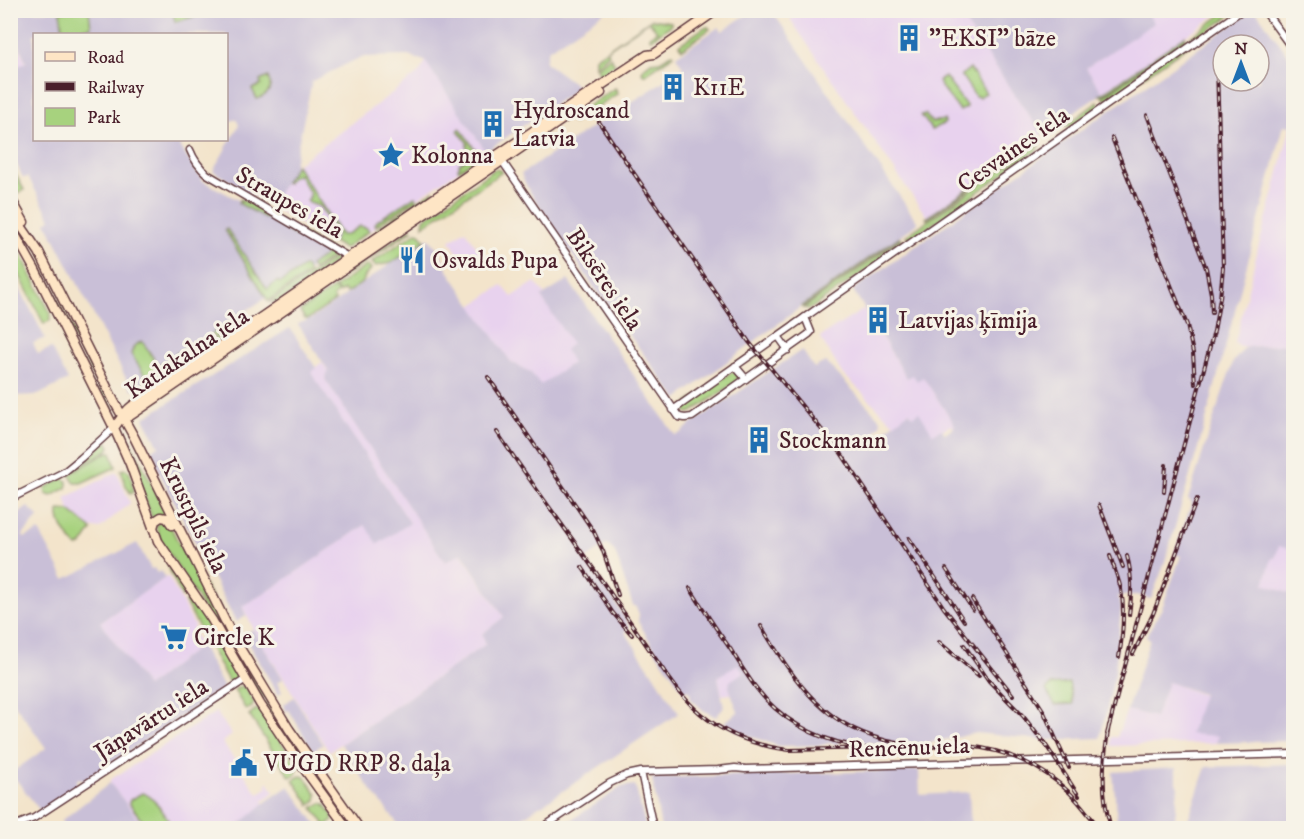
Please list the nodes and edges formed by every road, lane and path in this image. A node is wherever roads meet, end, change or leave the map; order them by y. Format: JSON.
{"nodes":[{"id":1,"x":717,"y":10,"type":"edge"},
{"id":2,"x":1242,"y":10,"type":"edge"},
{"id":3,"x":1264,"y":10,"type":"edge"},
{"id":4,"x":1293,"y":51,"type":"edge"},
{"id":5,"x":190,"y":150,"type":"dead end"},
{"id":6,"x":500,"y":158,"type":"junction"},
{"id":7,"x":10,"y":197,"type":"edge"},
{"id":8,"x":10,"y":210,"type":"edge"},
{"id":9,"x":10,"y":229,"type":"edge"},
{"id":10,"x":39,"y":252,"type":"junction"},
{"id":11,"x":350,"y":258,"type":"junction"},
{"id":12,"x":314,"y":287,"type":"junction"},
{"id":13,"x":805,"y":317,"type":"junction"},
{"id":14,"x":778,"y":336,"type":"junction"},
{"id":15,"x":788,"y":350,"type":"junction"},
{"id":16,"x":735,"y":366,"type":"junction"},
{"id":17,"x":746,"y":379,"type":"junction"},
{"id":18,"x":673,"y":410,"type":"junction"},
{"id":19,"x":122,"y":418,"type":"junction"},
{"id":20,"x":114,"y":428,"type":"junction"},
{"id":21,"x":10,"y":500,"type":"edge"},
{"id":22,"x":153,"y":529,"type":"junction"},
{"id":23,"x":194,"y":561,"type":"junction"},
{"id":24,"x":246,"y":679,"type":"junction"},
{"id":25,"x":1293,"y":754,"type":"edge"},
{"id":26,"x":641,"y":772,"type":"junction"},
{"id":27,"x":10,"y":824,"type":"edge"},
{"id":28,"x":347,"y":828,"type":"edge"},
{"id":29,"x":359,"y":828,"type":"edge"},
{"id":30,"x":542,"y":828,"type":"edge"},
{"id":31,"x":653,"y":828,"type":"edge"}],
"edges":[{"from":1,"to":6,"type":"main road","name":"Katlakalna iela"},
{"from":2,"to":13,"type":"street","name":"Cesvaines iela"},
{"from":3,"to":4,"type":"street"},
{"from":5,"to":11,"type":"street","name":"Straupes iela"},
{"from":6,"to":11,"type":"main road","name":"Katlakalna iela"},
{"from":6,"to":12,"type":"main road","name":"Katlakalna iela"},
{"from":6,"to":18,"type":"street","name":"Biksēres iela"},
{"from":7,"to":10,"type":"main road"},
{"from":8,"to":10,"type":"main road","name":"Krustpils iela"},
{"from":9,"to":20,"type":"main road","name":"Krustpils iela"},
{"from":10,"to":19,"type":"main road","name":"Krustpils iela"},
{"from":11,"to":12,"type":"main road","name":"Katlakalna iela"},
{"from":12,"to":19,"type":"main road","name":"Katlakalna iela"},
{"from":13,"to":14,"type":"street","name":"Cesvaines iela"},
{"from":13,"to":15,"type":"street"},
{"from":14,"to":15,"type":"street"},
{"from":14,"to":16,"type":"street","name":"Cesvaines iela"},
{"from":15,"to":17,"type":"street"},
{"from":16,"to":17,"type":"street"},
{"from":16,"to":18,"type":"street","name":"Cesvaines iela"},
{"from":17,"to":18,"type":"street","name":"Biksēres iela"},
{"from":19,"to":20,"type":"main road"},
{"from":19,"to":23,"type":"main road","name":"Krustpils iela"},
{"from":20,"to":21,"type":"street"},
{"from":20,"to":22,"type":"main road","name":"Krustpils iela"},
{"from":22,"to":23,"type":"main road"},
{"from":22,"to":24,"type":"main road","name":"Krustpils iela"},
{"from":23,"to":29,"type":"main road","name":"Krustpils iela"},
{"from":24,"to":27,"type":"street","name":"Jāņavārtu iela"},
{"from":24,"to":28,"type":"main road","name":"Krustpils iela"},
{"from":25,"to":26,"type":"street","name":"Rencēnu iela"},
{"from":26,"to":30,"type":"street","name":"Rencēnu iela"},
{"from":26,"to":31,"type":"street"}]}
